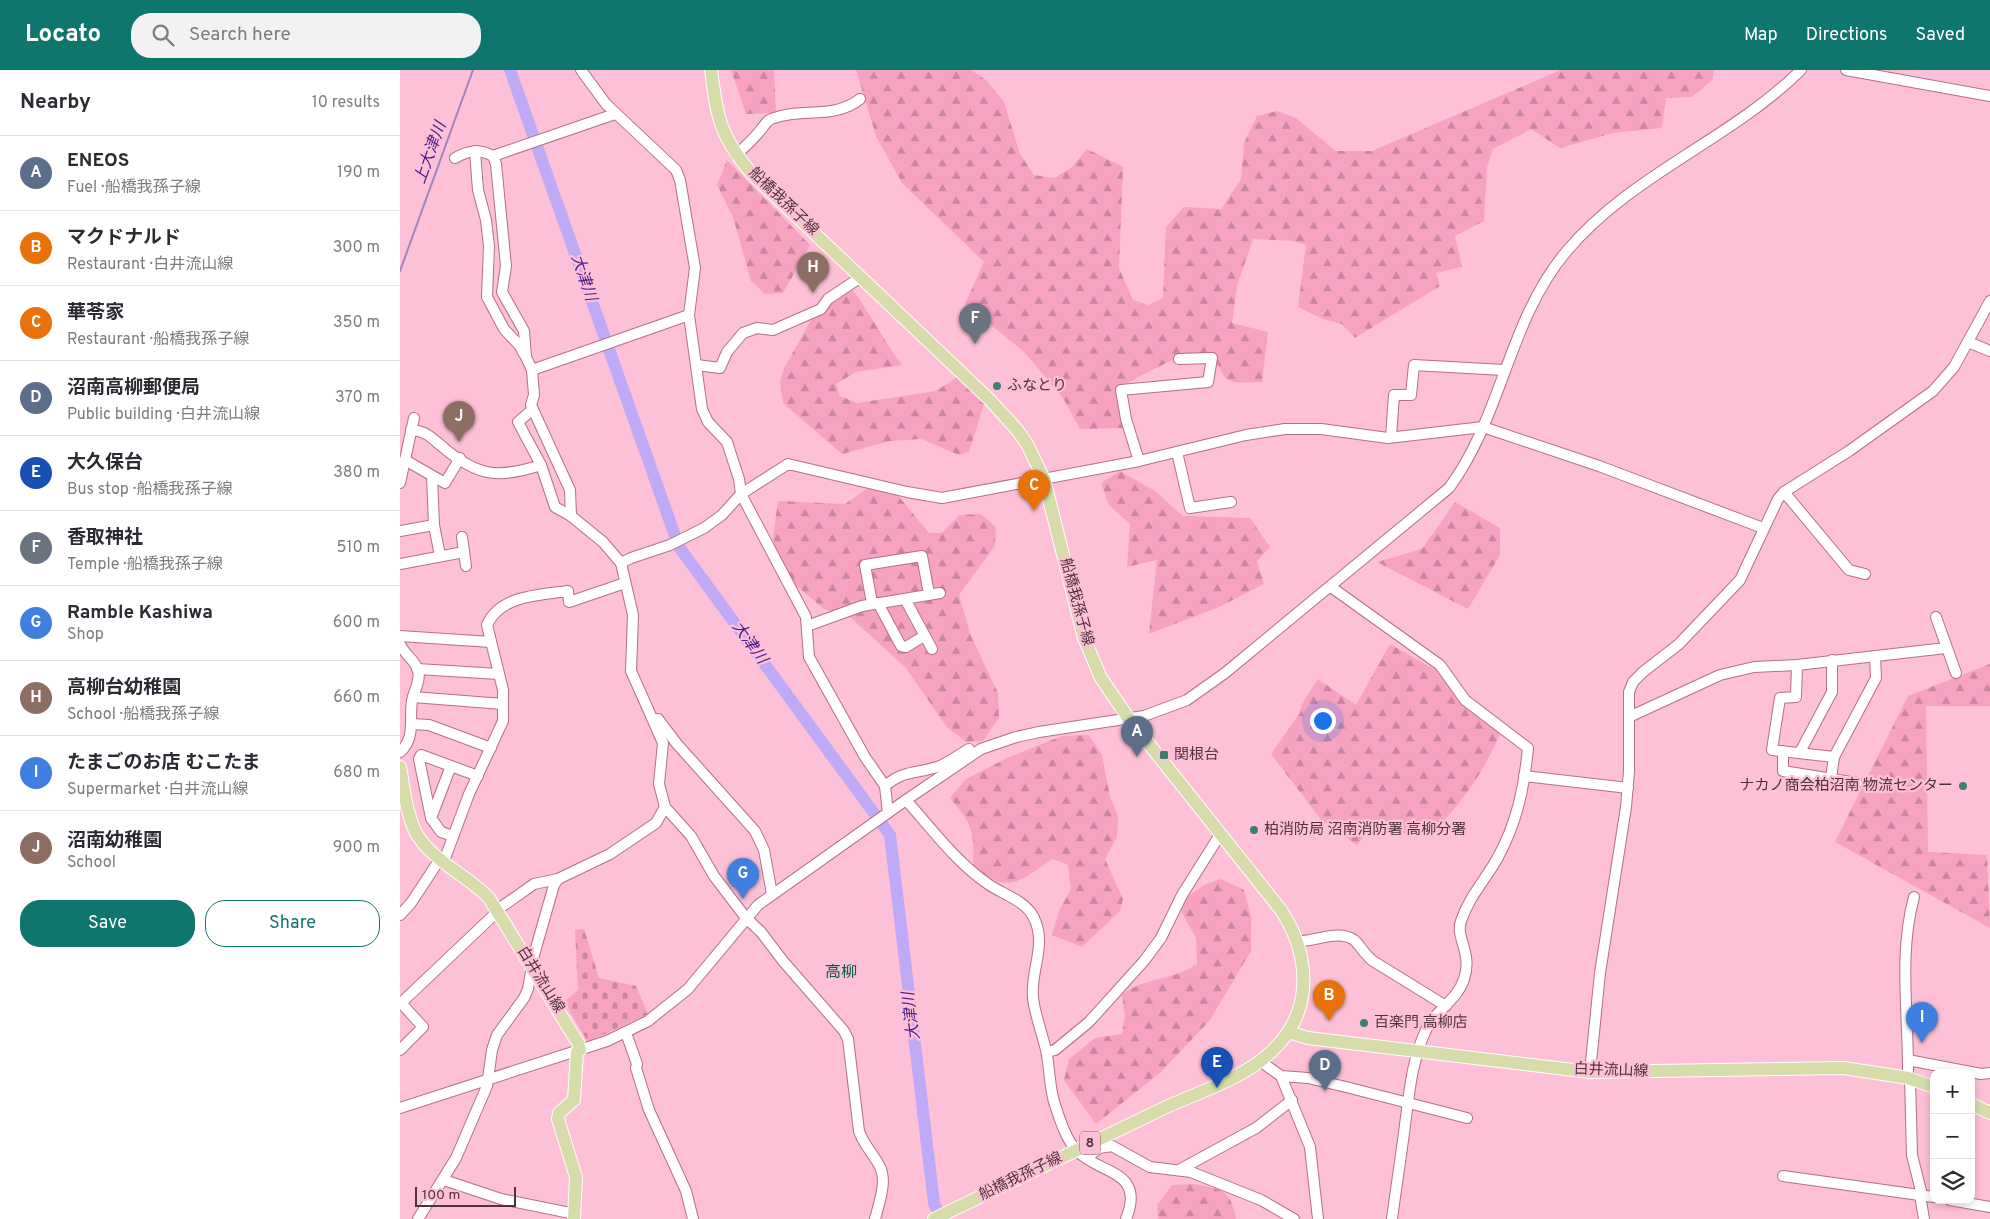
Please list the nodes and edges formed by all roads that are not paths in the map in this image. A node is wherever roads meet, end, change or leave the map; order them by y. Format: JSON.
{"nodes":[{"id":1,"x":582,"y":70,"type":"edge"},
{"id":2,"x":711,"y":70,"type":"edge"},
{"id":3,"x":1801,"y":70,"type":"edge"},
{"id":4,"x":1846,"y":70,"type":"edge"},
{"id":5,"x":1990,"y":96,"type":"edge"},
{"id":6,"x":860,"y":99,"type":"dead end"},
{"id":7,"x":615,"y":114,"type":"junction"},
{"id":8,"x":475,"y":151,"type":"junction"},
{"id":9,"x":736,"y":155,"type":"junction"},
{"id":10,"x":493,"y":156,"type":"junction"},
{"id":11,"x":455,"y":158,"type":"dead end"},
{"id":12,"x":861,"y":277,"type":"junction"},
{"id":13,"x":1990,"y":302,"type":"edge"},
{"id":14,"x":689,"y":315,"type":"junction"},
{"id":15,"x":1968,"y":342,"type":"junction"},
{"id":16,"x":1990,"y":351,"type":"edge"},
{"id":17,"x":526,"y":357,"type":"junction"},
{"id":18,"x":1179,"y":359,"type":"dead end"},
{"id":19,"x":697,"y":366,"type":"junction"},
{"id":20,"x":532,"y":370,"type":"junction"},
{"id":21,"x":1504,"y":370,"type":"junction"},
{"id":22,"x":533,"y":409,"type":"junction"},
{"id":23,"x":414,"y":418,"type":"dead end"},
{"id":24,"x":1483,"y":427,"type":"junction"},
{"id":25,"x":412,"y":430,"type":"junction"},
{"id":26,"x":1391,"y":437,"type":"junction"},
{"id":27,"x":1177,"y":452,"type":"junction"},
{"id":28,"x":460,"y":458,"type":"junction"},
{"id":29,"x":405,"y":460,"type":"junction"},
{"id":30,"x":1139,"y":461,"type":"junction"},
{"id":31,"x":541,"y":465,"type":"junction"},
{"id":32,"x":432,"y":476,"type":"junction"},
{"id":33,"x":1044,"y":479,"type":"junction"},
{"id":34,"x":400,"y":482,"type":"edge"},
{"id":35,"x":1784,"y":492,"type":"junction"},
{"id":36,"x":741,"y":494,"type":"junction"},
{"id":37,"x":1232,"y":502,"type":"dead end"},
{"id":38,"x":571,"y":516,"type":"junction"},
{"id":39,"x":434,"y":525,"type":"junction"},
{"id":40,"x":1764,"y":528,"type":"junction"},
{"id":41,"x":400,"y":531,"type":"edge"},
{"id":42,"x":462,"y":537,"type":"dead end"},
{"id":43,"x":464,"y":552,"type":"junction"},
{"id":44,"x":440,"y":556,"type":"junction"},
{"id":45,"x":621,"y":563,"type":"junction"},
{"id":46,"x":400,"y":564,"type":"edge"},
{"id":47,"x":466,"y":566,"type":"dead end"},
{"id":48,"x":1865,"y":574,"type":"dead end"},
{"id":49,"x":625,"y":583,"type":"junction"},
{"id":50,"x":1331,"y":587,"type":"junction"},
{"id":51,"x":940,"y":593,"type":"dead end"},
{"id":52,"x":929,"y":594,"type":"junction"},
{"id":53,"x":905,"y":599,"type":"junction"},
{"id":54,"x":875,"y":603,"type":"junction"},
{"id":55,"x":1936,"y":617,"type":"dead end"},
{"id":56,"x":808,"y":626,"type":"junction"},
{"id":57,"x":400,"y":636,"type":"edge"},
{"id":58,"x":924,"y":636,"type":"junction"},
{"id":59,"x":491,"y":642,"type":"junction"},
{"id":60,"x":400,"y":644,"type":"edge"},
{"id":61,"x":1946,"y":648,"type":"junction"},
{"id":62,"x":932,"y":649,"type":"dead end"},
{"id":63,"x":1875,"y":656,"type":"junction"},
{"id":64,"x":1832,"y":660,"type":"junction"},
{"id":65,"x":1797,"y":665,"type":"junction"},
{"id":66,"x":418,"y":669,"type":"junction"},
{"id":67,"x":1956,"y":673,"type":"dead end"},
{"id":68,"x":499,"y":674,"type":"junction"},
{"id":69,"x":413,"y":698,"type":"junction"},
{"id":70,"x":503,"y":704,"type":"junction"},
{"id":71,"x":650,"y":711,"type":"junction"},
{"id":72,"x":1629,"y":717,"type":"junction"},
{"id":73,"x":1129,"y":719,"type":"junction"},
{"id":74,"x":412,"y":724,"type":"junction"},
{"id":75,"x":491,"y":748,"type":"junction"},
{"id":76,"x":1783,"y":750,"type":"junction"},
{"id":77,"x":400,"y":752,"type":"edge"},
{"id":78,"x":1800,"y":752,"type":"junction"},
{"id":79,"x":973,"y":754,"type":"junction"},
{"id":80,"x":1834,"y":757,"type":"junction"},
{"id":81,"x":451,"y":766,"type":"junction"},
{"id":82,"x":400,"y":767,"type":"edge"},
{"id":83,"x":478,"y":776,"type":"junction"},
{"id":84,"x":1524,"y":776,"type":"junction"},
{"id":85,"x":1830,"y":778,"type":"junction"},
{"id":86,"x":1857,"y":783,"type":"dead end"},
{"id":87,"x":885,"y":786,"type":"junction"},
{"id":88,"x":1628,"y":788,"type":"junction"},
{"id":89,"x":906,"y":800,"type":"junction"},
{"id":90,"x":665,"y":807,"type":"junction"},
{"id":91,"x":886,"y":814,"type":"junction"},
{"id":92,"x":431,"y":818,"type":"junction"},
{"id":93,"x":679,"y":821,"type":"junction"},
{"id":94,"x":656,"y":822,"type":"junction"},
{"id":95,"x":1221,"y":833,"type":"junction"},
{"id":96,"x":453,"y":836,"type":"junction"},
{"id":97,"x":442,"y":860,"type":"junction"},
{"id":98,"x":558,"y":880,"type":"junction"},
{"id":99,"x":772,"y":894,"type":"junction"},
{"id":100,"x":1914,"y":897,"type":"dead end"},
{"id":101,"x":497,"y":910,"type":"junction"},
{"id":102,"x":400,"y":914,"type":"edge"},
{"id":103,"x":746,"y":918,"type":"junction"},
{"id":104,"x":1298,"y":941,"type":"junction"},
{"id":105,"x":532,"y":966,"type":"junction"},
{"id":106,"x":400,"y":1003,"type":"edge"},
{"id":107,"x":1446,"y":1006,"type":"junction"},
{"id":108,"x":1288,"y":1032,"type":"junction"},
{"id":109,"x":626,"y":1033,"type":"junction"},
{"id":110,"x":400,"y":1050,"type":"edge"},
{"id":111,"x":578,"y":1051,"type":"junction"},
{"id":112,"x":1419,"y":1051,"type":"junction"},
{"id":113,"x":1047,"y":1052,"type":"junction"},
{"id":114,"x":1908,"y":1060,"type":"junction"},
{"id":115,"x":1260,"y":1062,"type":"junction"},
{"id":116,"x":1590,"y":1072,"type":"junction"},
{"id":117,"x":1990,"y":1073,"type":"edge"},
{"id":118,"x":1281,"y":1076,"type":"junction"},
{"id":119,"x":1909,"y":1078,"type":"junction"},
{"id":120,"x":488,"y":1080,"type":"junction"},
{"id":121,"x":1930,"y":1086,"type":"edge"},
{"id":122,"x":1292,"y":1100,"type":"junction"},
{"id":123,"x":1407,"y":1102,"type":"junction"},
{"id":124,"x":401,"y":1106,"type":"edge"},
{"id":125,"x":1975,"y":1106,"type":"edge"},
{"id":126,"x":1990,"y":1113,"type":"edge"},
{"id":127,"x":1467,"y":1118,"type":"dead end"},
{"id":128,"x":1076,"y":1150,"type":"junction"},
{"id":129,"x":1087,"y":1158,"type":"junction"},
{"id":130,"x":1179,"y":1170,"type":"junction"},
{"id":131,"x":1783,"y":1176,"type":"dead end"},
{"id":132,"x":444,"y":1180,"type":"junction"},
{"id":133,"x":1921,"y":1195,"type":"junction"},
{"id":134,"x":1930,"y":1197,"type":"edge"},
{"id":135,"x":1973,"y":1204,"type":"edge"},
{"id":136,"x":1990,"y":1207,"type":"edge"},
{"id":137,"x":574,"y":1217,"type":"edge"},
{"id":138,"x":418,"y":1219,"type":"edge"},
{"id":139,"x":693,"y":1219,"type":"edge"},
{"id":140,"x":875,"y":1219,"type":"edge"},
{"id":141,"x":934,"y":1219,"type":"edge"},
{"id":142,"x":1126,"y":1219,"type":"edge"},
{"id":143,"x":1294,"y":1219,"type":"edge"},
{"id":144,"x":1318,"y":1219,"type":"edge"},
{"id":145,"x":1392,"y":1219,"type":"edge"},
{"id":146,"x":1924,"y":1219,"type":"edge"}],
"edges":[{"from":1,"to":7,"type":"street"},
{"from":2,"to":9,"type":"main road","name":"船橋我孫子線","number":"8"},
{"from":3,"to":21,"type":"street"},
{"from":4,"to":5,"type":"street"},
{"from":6,"to":9,"type":"street"},
{"from":7,"to":10,"type":"street"},
{"from":7,"to":14,"type":"street"},
{"from":8,"to":10,"type":"street"},
{"from":8,"to":11,"type":"street"},
{"from":8,"to":17,"type":"street"},
{"from":9,"to":12,"type":"main road","name":"船橋我孫子線","number":"8"},
{"from":10,"to":17,"type":"street"},
{"from":12,"to":19,"type":"street"},
{"from":12,"to":33,"type":"main road","name":"船橋我孫子線","number":"8"},
{"from":13,"to":15,"type":"street"},
{"from":14,"to":19,"type":"street"},
{"from":14,"to":20,"type":"street"},
{"from":15,"to":16,"type":"street"},
{"from":15,"to":35,"type":"street"},
{"from":17,"to":20,"type":"street"},
{"from":18,"to":30,"type":"street"},
{"from":19,"to":36,"type":"street"},
{"from":20,"to":22,"type":"street"},
{"from":21,"to":24,"type":"street"},
{"from":21,"to":26,"type":"street"},
{"from":22,"to":31,"type":"street"},
{"from":22,"to":38,"type":"street"},
{"from":23,"to":25,"type":"street"},
{"from":24,"to":26,"type":"street"},
{"from":24,"to":40,"type":"street"},
{"from":24,"to":50,"type":"street"},
{"from":25,"to":28,"type":"street"},
{"from":25,"to":29,"type":"street"},
{"from":26,"to":27,"type":"street"},
{"from":27,"to":30,"type":"street"},
{"from":27,"to":37,"type":"street"},
{"from":28,"to":31,"type":"street"},
{"from":28,"to":32,"type":"street"},
{"from":29,"to":32,"type":"street"},
{"from":29,"to":34,"type":"street"},
{"from":30,"to":33,"type":"street"},
{"from":31,"to":38,"type":"street"},
{"from":32,"to":39,"type":"street"},
{"from":33,"to":36,"type":"street"},
{"from":33,"to":73,"type":"main road","name":"船橋我孫子線","number":"8"},
{"from":35,"to":40,"type":"street"},
{"from":35,"to":48,"type":"street"},
{"from":36,"to":45,"type":"street"},
{"from":36,"to":56,"type":"street"},
{"from":38,"to":45,"type":"street"},
{"from":39,"to":41,"type":"street"},
{"from":39,"to":44,"type":"street"},
{"from":40,"to":72,"type":"street"},
{"from":42,"to":43,"type":"street"},
{"from":43,"to":44,"type":"street"},
{"from":43,"to":47,"type":"street"},
{"from":44,"to":46,"type":"street"},
{"from":45,"to":49,"type":"street"},
{"from":49,"to":59,"type":"street"},
{"from":49,"to":71,"type":"street"},
{"from":50,"to":73,"type":"street"},
{"from":50,"to":84,"type":"street"},
{"from":51,"to":52,"type":"street"},
{"from":52,"to":53,"type":"street"},
{"from":52,"to":54,"type":"street"},
{"from":53,"to":54,"type":"street"},
{"from":53,"to":58,"type":"street"},
{"from":54,"to":56,"type":"street"},
{"from":54,"to":58,"type":"street"},
{"from":55,"to":61,"type":"street"},
{"from":56,"to":87,"type":"street"},
{"from":57,"to":59,"type":"street"},
{"from":58,"to":62,"type":"street"},
{"from":59,"to":68,"type":"street"},
{"from":60,"to":66,"type":"street"},
{"from":61,"to":63,"type":"street"},
{"from":61,"to":67,"type":"street"},
{"from":63,"to":64,"type":"street"},
{"from":63,"to":80,"type":"street"},
{"from":64,"to":65,"type":"street"},
{"from":64,"to":78,"type":"street"},
{"from":65,"to":72,"type":"street"},
{"from":65,"to":76,"type":"street"},
{"from":66,"to":68,"type":"street"},
{"from":66,"to":69,"type":"street"},
{"from":68,"to":70,"type":"street"},
{"from":69,"to":70,"type":"street"},
{"from":69,"to":74,"type":"street"},
{"from":70,"to":75,"type":"street"},
{"from":71,"to":90,"type":"street"},
{"from":71,"to":99,"type":"street"},
{"from":72,"to":88,"type":"street"},
{"from":73,"to":79,"type":"street"},
{"from":73,"to":95,"type":"main road","name":"船橋我孫子線","number":"8"},
{"from":74,"to":75,"type":"street"},
{"from":74,"to":77,"type":"street"},
{"from":75,"to":83,"type":"street"},
{"from":76,"to":78,"type":"street"},
{"from":76,"to":85,"type":"street"},
{"from":78,"to":80,"type":"street"},
{"from":79,"to":87,"type":"street"},
{"from":79,"to":89,"type":"street"},
{"from":80,"to":85,"type":"street"},
{"from":81,"to":83,"type":"street"},
{"from":81,"to":92,"type":"street"},
{"from":81,"to":92,"type":"street"},
{"from":82,"to":97,"type":"main road","name":"白井流山線"},
{"from":83,"to":96,"type":"street"},
{"from":84,"to":88,"type":"street"},
{"from":84,"to":107,"type":"street"},
{"from":85,"to":86,"type":"street"},
{"from":87,"to":91,"type":"street"},
{"from":88,"to":116,"type":"street"},
{"from":89,"to":91,"type":"street"},
{"from":89,"to":113,"type":"street"},
{"from":90,"to":93,"type":"street"},
{"from":90,"to":94,"type":"street"},
{"from":91,"to":99,"type":"street"},
{"from":92,"to":96,"type":"street"},
{"from":93,"to":94,"type":"street"},
{"from":93,"to":103,"type":"street"},
{"from":94,"to":98,"type":"street"},
{"from":95,"to":104,"type":"main road","name":"船橋我孫子線","number":"8"},
{"from":95,"to":113,"type":"street"},
{"from":96,"to":97,"type":"street"},
{"from":97,"to":101,"type":"main road","name":"白井流山線"},
{"from":97,"to":102,"type":"street"},
{"from":98,"to":101,"type":"street"},
{"from":98,"to":105,"type":"street"},
{"from":99,"to":103,"type":"street"},
{"from":100,"to":114,"type":"street"},
{"from":101,"to":105,"type":"main road","name":"白井流山線"},
{"from":101,"to":106,"type":"street"},
{"from":103,"to":109,"type":"street"},
{"from":103,"to":140,"type":"street"},
{"from":104,"to":107,"type":"street"},
{"from":104,"to":108,"type":"main road","name":"船橋我孫子線","number":"8"},
{"from":105,"to":111,"type":"main road","name":"白井流山線"},
{"from":105,"to":120,"type":"street"},
{"from":106,"to":110,"type":"street"},
{"from":107,"to":112,"type":"street"},
{"from":108,"to":112,"type":"main road","name":"白井流山線"},
{"from":108,"to":115,"type":"main road","name":"船橋我孫子線","number":"8"},
{"from":109,"to":111,"type":"street"},
{"from":109,"to":139,"type":"street"},
{"from":111,"to":120,"type":"street"},
{"from":111,"to":137,"type":"main road","name":"白井流山線"},
{"from":112,"to":116,"type":"main road","name":"白井流山線"},
{"from":112,"to":123,"type":"street"},
{"from":113,"to":128,"type":"street"},
{"from":114,"to":117,"type":"street"},
{"from":114,"to":119,"type":"street"},
{"from":115,"to":118,"type":"street"},
{"from":115,"to":128,"type":"main road","name":"船橋我孫子線","number":"8"},
{"from":116,"to":119,"type":"main road","name":"白井流山線"},
{"from":118,"to":122,"type":"street"},
{"from":118,"to":123,"type":"street"},
{"from":119,"to":121,"type":"main road","name":"白井流山線"},
{"from":119,"to":133,"type":"street"},
{"from":120,"to":124,"type":"street"},
{"from":120,"to":132,"type":"street"},
{"from":122,"to":130,"type":"street"},
{"from":122,"to":144,"type":"street"},
{"from":123,"to":127,"type":"street"},
{"from":123,"to":145,"type":"street"},
{"from":125,"to":126,"type":"main road"},
{"from":128,"to":129,"type":"street"},
{"from":128,"to":141,"type":"main road","name":"船橋我孫子線","number":"8"},
{"from":129,"to":130,"type":"street"},
{"from":129,"to":142,"type":"street"},
{"from":130,"to":143,"type":"street"},
{"from":131,"to":133,"type":"street"},
{"from":132,"to":137,"type":"street"},
{"from":132,"to":138,"type":"street"},
{"from":133,"to":134,"type":"street"},
{"from":133,"to":146,"type":"street"},
{"from":135,"to":136,"type":"street"}]}
